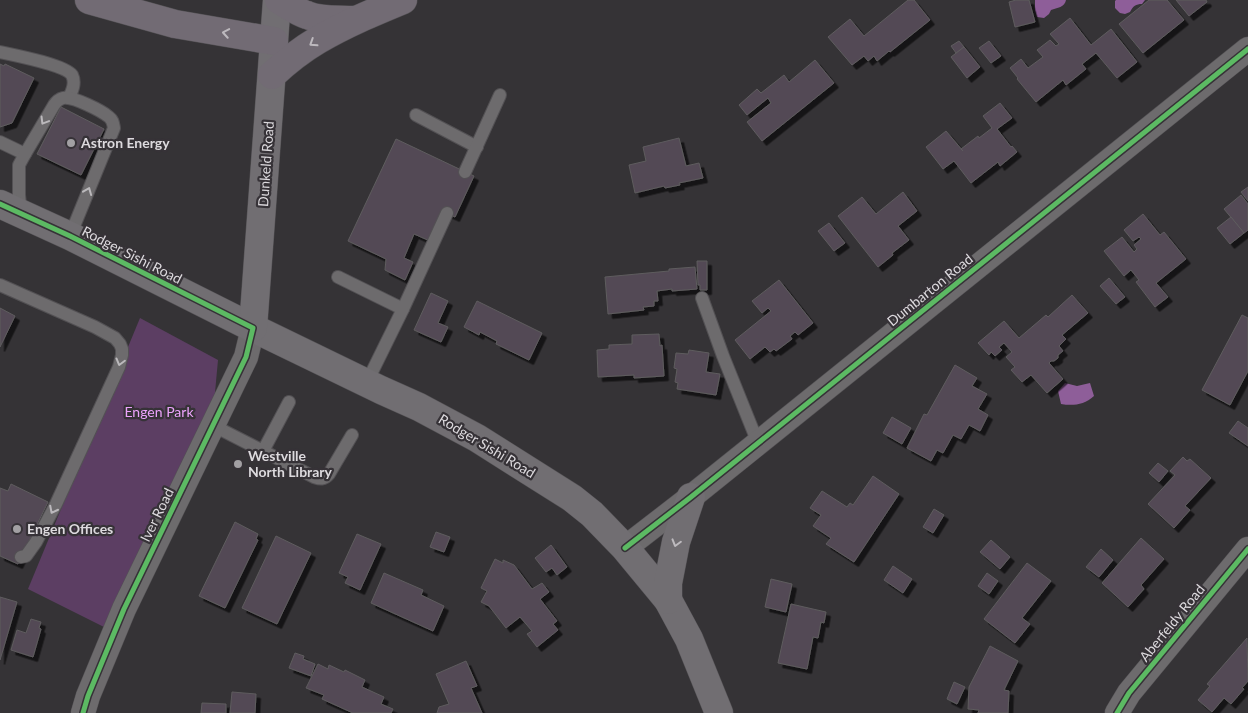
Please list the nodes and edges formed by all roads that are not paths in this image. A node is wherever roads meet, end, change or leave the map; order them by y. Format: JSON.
{"nodes":[{"id":1,"x":88,"y":0,"type":"edge"},
{"id":2,"x":278,"y":0,"type":"edge"},
{"id":3,"x":403,"y":0,"type":"edge"},
{"id":4,"x":356,"y":20,"type":"junction"},
{"id":5,"x":274,"y":41,"type":"junction"},
{"id":6,"x":1248,"y":49,"type":"edge"},
{"id":7,"x":0,"y":52,"type":"edge"},
{"id":8,"x":272,"y":75,"type":"junction"},
{"id":9,"x":500,"y":95,"type":"dead end"},
{"id":10,"x":69,"y":98,"type":"junction"},
{"id":11,"x":416,"y":115,"type":"dead end"},
{"id":12,"x":0,"y":142,"type":"edge"},
{"id":13,"x":477,"y":147,"type":"junction"},
{"id":14,"x":25,"y":154,"type":"junction"},
{"id":15,"x":465,"y":172,"type":"dead end"},
{"id":16,"x":10,"y":209,"type":"edge"},
{"id":17,"x":447,"y":213,"type":"dead end"},
{"id":18,"x":70,"y":236,"type":"junction"},
{"id":19,"x":338,"y":277,"type":"dead end"},
{"id":20,"x":0,"y":285,"type":"edge"},
{"id":21,"x":702,"y":298,"type":"dead end"},
{"id":22,"x":403,"y":309,"type":"junction"},
{"id":23,"x":253,"y":328,"type":"junction"},
{"id":24,"x":367,"y":382,"type":"junction"},
{"id":25,"x":289,"y":402,"type":"dead end"},
{"id":26,"x":212,"y":425,"type":"junction"},
{"id":27,"x":352,"y":435,"type":"dead end"},
{"id":28,"x":758,"y":443,"type":"junction"},
{"id":29,"x":263,"y":451,"type":"junction"},
{"id":30,"x":692,"y":497,"type":"junction"},
{"id":31,"x":625,"y":548,"type":"junction"},
{"id":32,"x":1248,"y":549,"type":"edge"},
{"id":33,"x":21,"y":557,"type":"dead end"},
{"id":34,"x":1240,"y":569,"type":"edge"},
{"id":35,"x":668,"y":600,"type":"junction"},
{"id":36,"x":83,"y":713,"type":"edge"},
{"id":37,"x":719,"y":713,"type":"edge"},
{"id":38,"x":1117,"y":713,"type":"edge"}],
"edges":[{"from":5,"to":1,"type":"highway","one_way":true},
{"from":2,"to":4,"type":"highway"},
{"from":2,"to":5,"type":"main road","name":"Dunkeld Road"},
{"from":3,"to":4,"type":"highway"},
{"from":4,"to":8,"type":"highway","one_way":true},
{"from":5,"to":8,"type":"main road","name":"Dunkeld Road"},
{"from":6,"to":28,"type":"street","name":"Dumbarton Road"},
{"from":7,"to":10,"type":"lane"},
{"from":8,"to":23,"type":"main road","name":"Dunkeld Road"},
{"from":9,"to":13,"type":"lane"},
{"from":10,"to":14,"type":"lane","one_way":true},
{"from":18,"to":10,"type":"lane","one_way":true},
{"from":11,"to":13,"type":"lane"},
{"from":12,"to":14,"type":"lane"},
{"from":13,"to":15,"type":"lane"},
{"from":14,"to":16,"type":"lane"},
{"from":16,"to":18,"type":"main road","name":"Rodger Sishi Road"},
{"from":17,"to":22,"type":"lane"},
{"from":18,"to":23,"type":"main road","name":"Rodger Sishi Road"},
{"from":19,"to":22,"type":"lane"},
{"from":20,"to":33,"type":"lane","one_way":true},
{"from":21,"to":28,"type":"lane"},
{"from":22,"to":24,"type":"lane"},
{"from":23,"to":24,"type":"main road","name":"Rodger Sishi Road"},
{"from":23,"to":26,"type":"street","name":"Iver Road"},
{"from":24,"to":31,"type":"main road","name":"Rodger Sishi Road"},
{"from":25,"to":29,"type":"lane"},
{"from":26,"to":29,"type":"lane"},
{"from":26,"to":36,"type":"street","name":"Iver Road"},
{"from":27,"to":29,"type":"lane"},
{"from":28,"to":30,"type":"street","name":"Dumbarton Road"},
{"from":30,"to":31,"type":"street","name":"Dumbarton Road"},
{"from":30,"to":35,"type":"main road","one_way":true},
{"from":31,"to":35,"type":"main road","name":"Rodger Sishi Road"},
{"from":32,"to":34,"type":"street","name":"Aberfeldy Road"},
{"from":34,"to":38,"type":"street","name":"Aberfeldy Road"},
{"from":35,"to":37,"type":"main road","name":"Rodger Sishi Road"}]}
